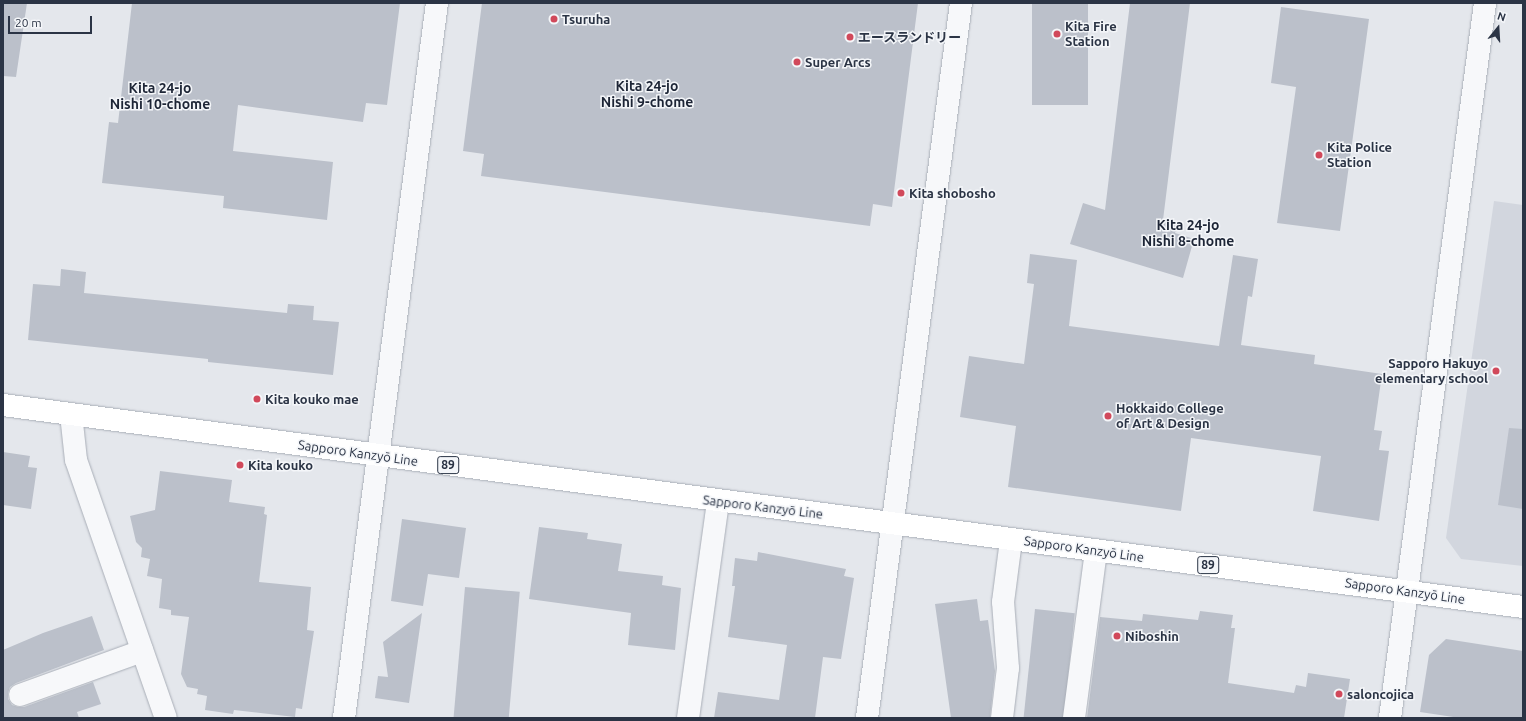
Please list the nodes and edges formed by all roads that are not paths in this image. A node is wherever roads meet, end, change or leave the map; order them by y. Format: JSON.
{"nodes":[{"id":1,"x":437,"y":3,"type":"edge"},
{"id":2,"x":961,"y":3,"type":"edge"},
{"id":3,"x":1485,"y":3,"type":"edge"},
{"id":4,"x":3,"y":405,"type":"edge"},
{"id":5,"x":71,"y":414,"type":"junction"},
{"id":6,"x":377,"y":456,"type":"junction"},
{"id":7,"x":718,"y":501,"type":"junction"},
{"id":8,"x":892,"y":524,"type":"junction"},
{"id":9,"x":1011,"y":540,"type":"junction"},
{"id":10,"x":1096,"y":551,"type":"junction"},
{"id":11,"x":1407,"y":592,"type":"junction"},
{"id":12,"x":1523,"y":607,"type":"edge"},
{"id":13,"x":142,"y":651,"type":"junction"},
{"id":14,"x":20,"y":695,"type":"dead end"},
{"id":15,"x":166,"y":718,"type":"edge"},
{"id":16,"x":344,"y":718,"type":"edge"},
{"id":17,"x":688,"y":718,"type":"edge"},
{"id":18,"x":867,"y":718,"type":"edge"},
{"id":19,"x":1002,"y":718,"type":"edge"},
{"id":20,"x":1074,"y":718,"type":"edge"},
{"id":21,"x":1390,"y":718,"type":"edge"}],
"edges":[{"from":1,"to":6,"type":"street"},
{"from":2,"to":8,"type":"street"},
{"from":3,"to":11,"type":"street"},
{"from":4,"to":5,"type":"main road","name":"Sapporo Kanzyō Line","number":"89"},
{"from":5,"to":6,"type":"main road","name":"Sapporo Kanzyō Line","number":"89"},
{"from":5,"to":13,"type":"street"},
{"from":6,"to":7,"type":"main road","name":"Sapporo Kanzyō Line","number":"89"},
{"from":6,"to":16,"type":"street"},
{"from":7,"to":8,"type":"main road","name":"Sapporo Kanzyō Line","number":"89"},
{"from":7,"to":17,"type":"street"},
{"from":8,"to":9,"type":"main road","name":"Sapporo Kanzyō Line","number":"89"},
{"from":8,"to":18,"type":"street"},
{"from":9,"to":10,"type":"main road","name":"Sapporo Kanzyō Line","number":"89"},
{"from":9,"to":19,"type":"street"},
{"from":10,"to":11,"type":"main road","name":"Sapporo Kanzyō Line","number":"89"},
{"from":10,"to":20,"type":"street"},
{"from":11,"to":12,"type":"main road","name":"Sapporo Kanzyō Line","number":"89"},
{"from":11,"to":21,"type":"street"},
{"from":13,"to":14,"type":"street"},
{"from":13,"to":15,"type":"street"}]}
